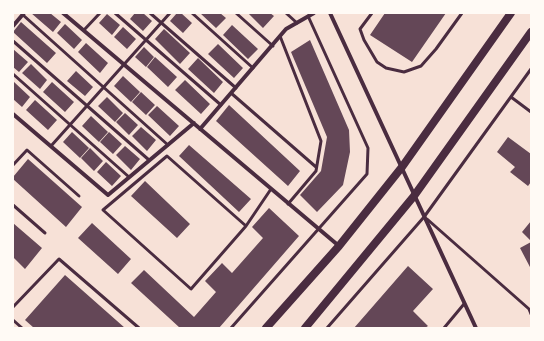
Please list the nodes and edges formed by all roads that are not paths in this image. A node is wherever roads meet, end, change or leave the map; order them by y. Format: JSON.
{"nodes":[{"id":1,"x":63,"y":13,"type":"edge"},
{"id":2,"x":100,"y":13,"type":"edge"},
{"id":3,"x":115,"y":13,"type":"edge"},
{"id":4,"x":150,"y":13,"type":"edge"},
{"id":5,"x":170,"y":13,"type":"edge"},
{"id":6,"x":192,"y":13,"type":"edge"},
{"id":7,"x":236,"y":13,"type":"edge"},
{"id":8,"x":286,"y":13,"type":"edge"},
{"id":9,"x":314,"y":13,"type":"edge"},
{"id":10,"x":330,"y":13,"type":"edge"},
{"id":11,"x":372,"y":13,"type":"edge"},
{"id":12,"x":462,"y":13,"type":"edge"},
{"id":13,"x":511,"y":13,"type":"edge"},
{"id":14,"x":24,"y":14,"type":"edge"},
{"id":15,"x":308,"y":16,"type":"junction"},
{"id":16,"x":161,"y":23,"type":"junction"},
{"id":17,"x":297,"y":23,"type":"junction"},
{"id":18,"x":13,"y":26,"type":"edge"},
{"id":19,"x":84,"y":30,"type":"junction"},
{"id":20,"x":531,"y":32,"type":"edge"},
{"id":21,"x":280,"y":36,"type":"junction"},
{"id":22,"x":146,"y":40,"type":"junction"},
{"id":23,"x":13,"y":41,"type":"edge"},
{"id":24,"x":273,"y":46,"type":"junction"},
{"id":25,"x":124,"y":64,"type":"junction"},
{"id":26,"x":253,"y":68,"type":"junction"},
{"id":27,"x":531,"y":69,"type":"edge"},
{"id":28,"x":13,"y":74,"type":"edge"},
{"id":29,"x":104,"y":87,"type":"junction"},
{"id":30,"x":236,"y":88,"type":"junction"},
{"id":31,"x":231,"y":93,"type":"junction"},
{"id":32,"x":511,"y":97,"type":"junction"},
{"id":33,"x":221,"y":105,"type":"junction"},
{"id":34,"x":87,"y":106,"type":"junction"},
{"id":35,"x":531,"y":112,"type":"edge"},
{"id":36,"x":13,"y":114,"type":"edge"},
{"id":37,"x":194,"y":123,"type":"junction"},
{"id":38,"x":70,"y":125,"type":"junction"},
{"id":39,"x":200,"y":129,"type":"junction"},
{"id":40,"x":168,"y":144,"type":"junction"},
{"id":41,"x":51,"y":146,"type":"junction"},
{"id":42,"x":150,"y":160,"type":"junction"},
{"id":43,"x":13,"y":165,"type":"edge"},
{"id":44,"x":316,"y":167,"type":"junction"},
{"id":45,"x":402,"y":167,"type":"junction"},
{"id":46,"x":129,"y":177,"type":"junction"},
{"id":47,"x":270,"y":189,"type":"junction"},
{"id":48,"x":79,"y":196,"type":"dead end"},
{"id":49,"x":414,"y":196,"type":"junction"},
{"id":50,"x":288,"y":204,"type":"junction"},
{"id":51,"x":13,"y":205,"type":"edge"},
{"id":52,"x":424,"y":217,"type":"junction"},
{"id":53,"x":246,"y":226,"type":"junction"},
{"id":54,"x":319,"y":230,"type":"junction"},
{"id":55,"x":45,"y":234,"type":"dead end"},
{"id":56,"x":338,"y":246,"type":"junction"},
{"id":57,"x":464,"y":304,"type":"junction"},
{"id":58,"x":13,"y":307,"type":"edge"},
{"id":59,"x":530,"y":309,"type":"edge"},
{"id":60,"x":531,"y":314,"type":"edge"},
{"id":61,"x":13,"y":320,"type":"edge"},
{"id":62,"x":22,"y":328,"type":"edge"},
{"id":63,"x":139,"y":328,"type":"edge"},
{"id":64,"x":231,"y":328,"type":"edge"},
{"id":65,"x":266,"y":328,"type":"edge"},
{"id":66,"x":304,"y":328,"type":"edge"},
{"id":67,"x":327,"y":328,"type":"edge"},
{"id":68,"x":444,"y":328,"type":"edge"},
{"id":69,"x":476,"y":328,"type":"edge"}],
"edges":[{"from":1,"to":19,"type":"street"},
{"from":2,"to":19,"type":"lane"},
{"from":3,"to":22,"type":"lane"},
{"from":4,"to":16,"type":"lane"},
{"from":5,"to":16,"type":"lane"},
{"from":6,"to":26,"type":"lane"},
{"from":7,"to":24,"type":"lane"},
{"from":8,"to":17,"type":"lane"},
{"from":9,"to":15,"type":"street"},
{"from":10,"to":45,"type":"street"},
{"from":11,"to":12,"type":"lane"},
{"from":13,"to":45,"type":"main road"},
{"from":14,"to":18,"type":"street"},
{"from":14,"to":29,"type":"lane"},
{"from":15,"to":17,"type":"street"},
{"from":15,"to":54,"type":"lane"},
{"from":16,"to":22,"type":"lane"},
{"from":16,"to":30,"type":"lane"},
{"from":17,"to":21,"type":"street"},
{"from":19,"to":25,"type":"street"},
{"from":20,"to":49,"type":"main road"},
{"from":21,"to":24,"type":"street"},
{"from":21,"to":44,"type":"lane"},
{"from":22,"to":25,"type":"lane"},
{"from":22,"to":33,"type":"lane"},
{"from":23,"to":34,"type":"lane"},
{"from":24,"to":26,"type":"street"},
{"from":25,"to":29,"type":"lane"},
{"from":25,"to":37,"type":"street"},
{"from":26,"to":30,"type":"street"},
{"from":27,"to":32,"type":"lane"},
{"from":28,"to":38,"type":"lane"},
{"from":29,"to":34,"type":"lane"},
{"from":29,"to":40,"type":"lane"},
{"from":30,"to":31,"type":"street"},
{"from":31,"to":33,"type":"street"},
{"from":31,"to":44,"type":"lane"},
{"from":32,"to":35,"type":"lane"},
{"from":32,"to":52,"type":"lane"},
{"from":33,"to":39,"type":"street"},
{"from":34,"to":38,"type":"lane"},
{"from":34,"to":42,"type":"lane"},
{"from":36,"to":41,"type":"street"},
{"from":37,"to":39,"type":"street"},
{"from":37,"to":40,"type":"street"},
{"from":38,"to":41,"type":"lane"},
{"from":38,"to":46,"type":"lane"},
{"from":39,"to":47,"type":"street"},
{"from":40,"to":42,"type":"street"},
{"from":41,"to":46,"type":"street"},
{"from":42,"to":46,"type":"street"},
{"from":43,"to":48,"type":"lane"},
{"from":44,"to":50,"type":"lane"},
{"from":45,"to":49,"type":"street"},
{"from":45,"to":56,"type":"main road"},
{"from":47,"to":50,"type":"street"},
{"from":47,"to":53,"type":"lane"},
{"from":49,"to":52,"type":"street"},
{"from":49,"to":66,"type":"main road"},
{"from":50,"to":54,"type":"street"},
{"from":51,"to":55,"type":"lane"},
{"from":52,"to":57,"type":"street"},
{"from":52,"to":59,"type":"lane"},
{"from":52,"to":67,"type":"lane"},
{"from":53,"to":53,"type":"lane"},
{"from":54,"to":56,"type":"street"},
{"from":54,"to":64,"type":"lane"},
{"from":56,"to":65,"type":"main road"},
{"from":57,"to":68,"type":"lane"},
{"from":57,"to":69,"type":"street"},
{"from":58,"to":63,"type":"lane"},
{"from":59,"to":60,"type":"lane"},
{"from":61,"to":62,"type":"lane"}]}
